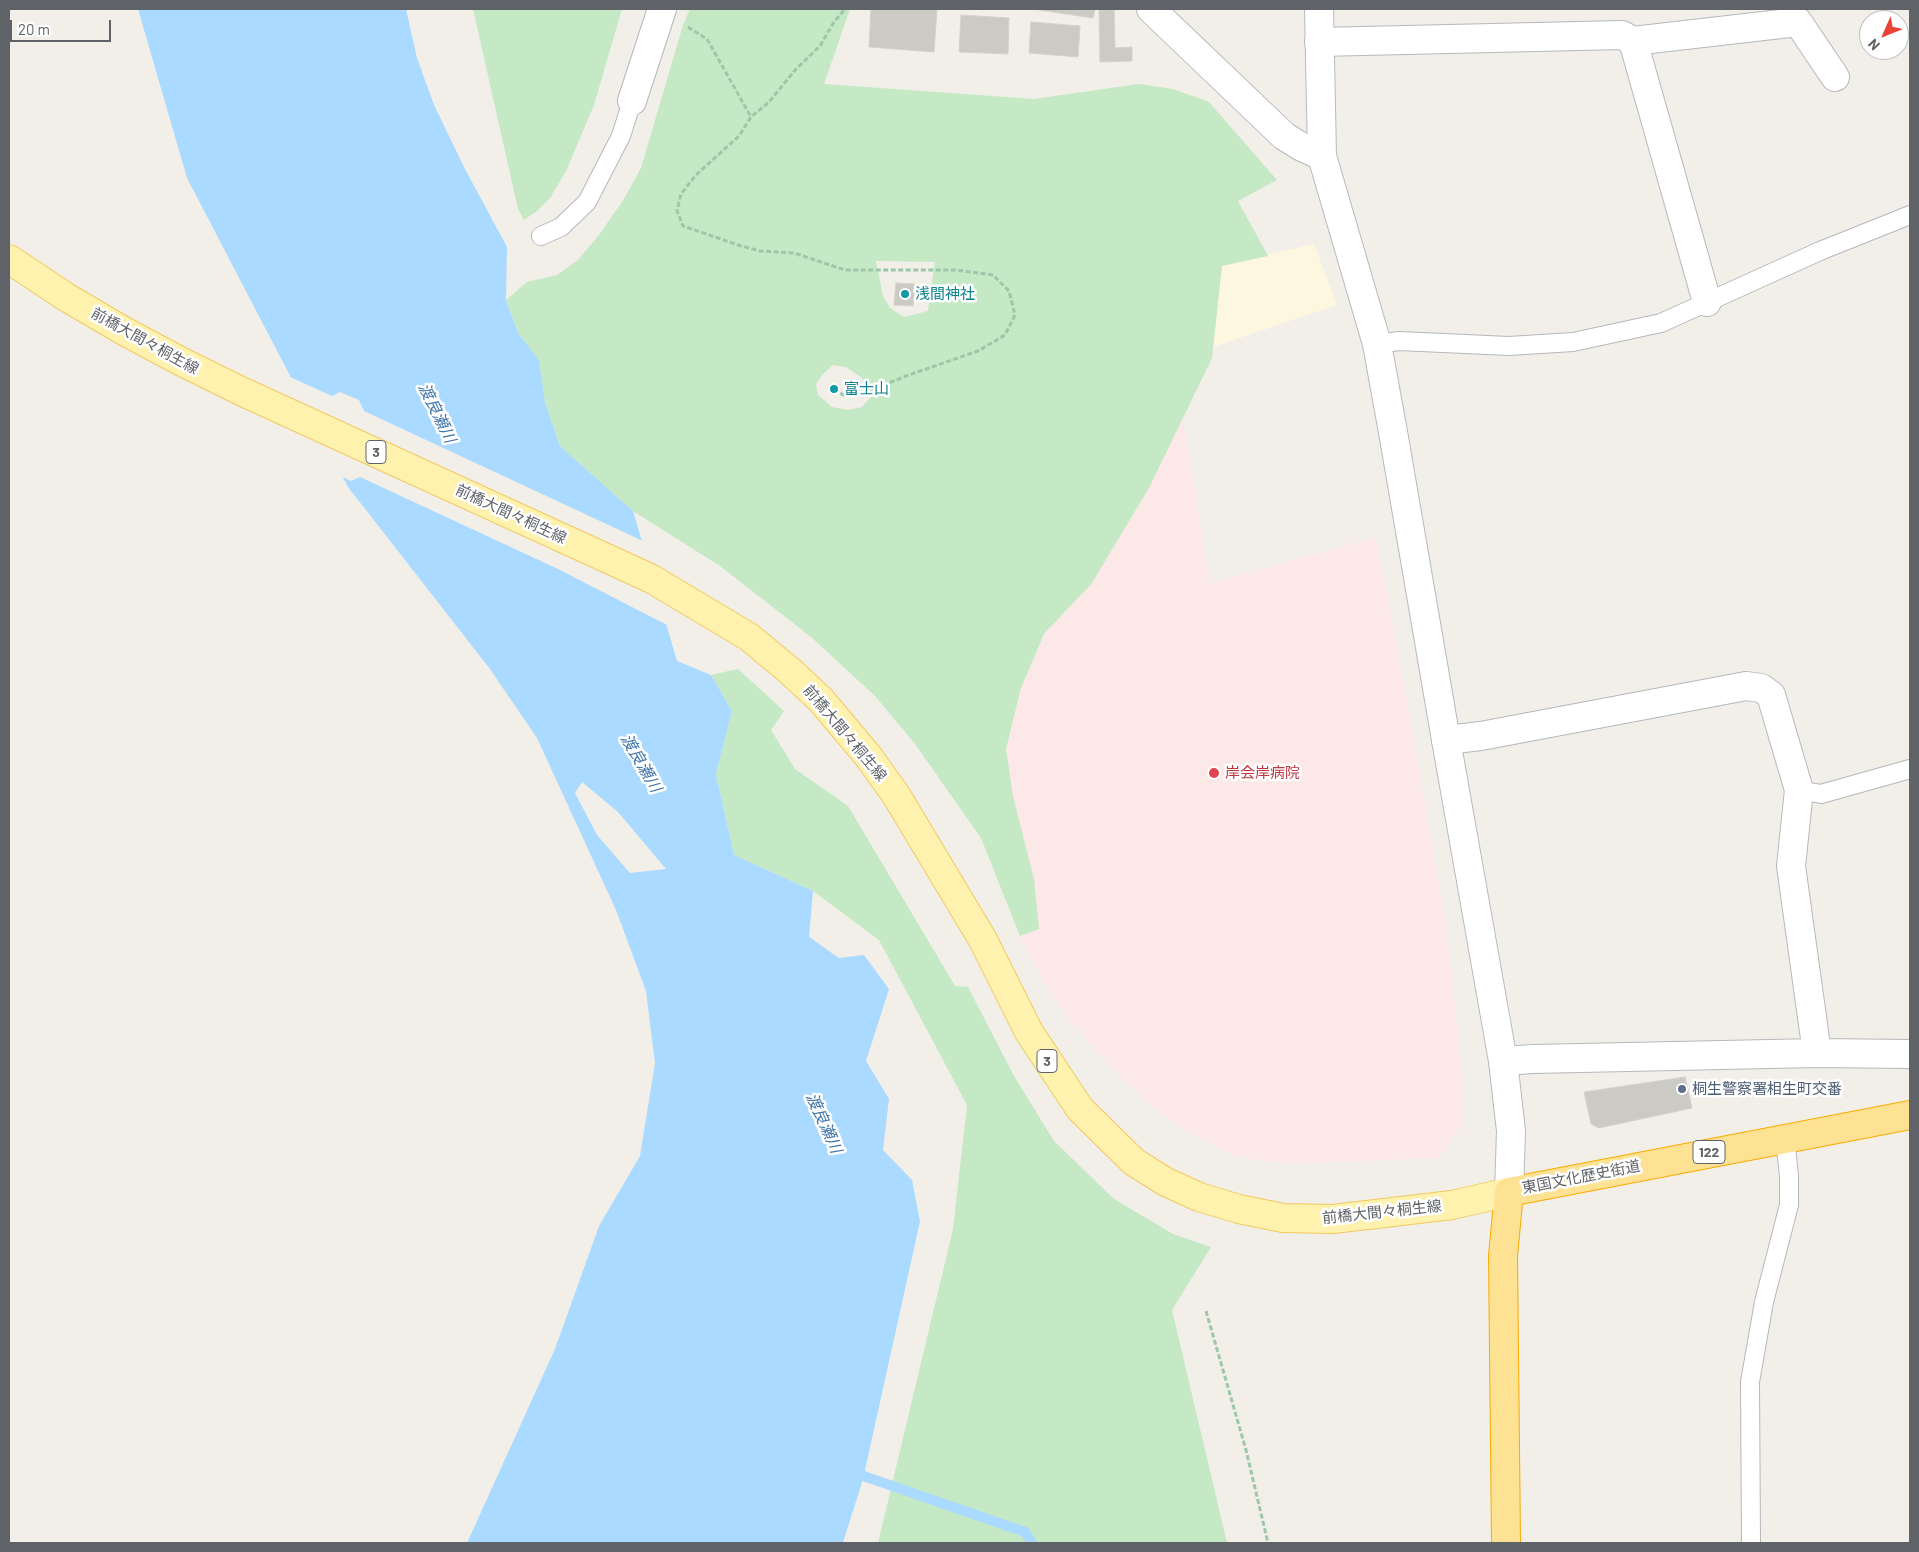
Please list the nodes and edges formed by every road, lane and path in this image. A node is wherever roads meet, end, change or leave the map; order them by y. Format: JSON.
{"nodes":[{"id":1,"x":662,"y":9,"type":"edge"},
{"id":2,"x":845,"y":9,"type":"edge"},
{"id":3,"x":1152,"y":9,"type":"edge"},
{"id":4,"x":1318,"y":9,"type":"edge"},
{"id":5,"x":694,"y":30,"type":"dead end"},
{"id":6,"x":1633,"y":41,"type":"junction"},
{"id":7,"x":1319,"y":42,"type":"junction"},
{"id":8,"x":1835,"y":77,"type":"dead end"},
{"id":9,"x":632,"y":101,"type":"joint"},
{"id":10,"x":751,"y":117,"type":"junction"},
{"id":11,"x":1322,"y":156,"type":"junction"},
{"id":12,"x":1910,"y":215,"type":"edge"},
{"id":13,"x":541,"y":236,"type":"dead end"},
{"id":14,"x":9,"y":259,"type":"edge"},
{"id":15,"x":1707,"y":302,"type":"junction"},
{"id":16,"x":1377,"y":344,"type":"junction"},
{"id":17,"x":834,"y":388,"type":"dead end"},
{"id":18,"x":1446,"y":740,"type":"junction"},
{"id":19,"x":1910,"y":769,"type":"edge"},
{"id":20,"x":1800,"y":790,"type":"junction"},
{"id":21,"x":1817,"y":1053,"type":"junction"},
{"id":22,"x":1910,"y":1054,"type":"edge"},
{"id":23,"x":1503,"y":1061,"type":"junction"},
{"id":24,"x":1910,"y":1115,"type":"edge"},
{"id":25,"x":1785,"y":1138,"type":"junction"},
{"id":26,"x":1509,"y":1192,"type":"junction"},
{"id":27,"x":1206,"y":1311,"type":"dead end"},
{"id":28,"x":1268,"y":1543,"type":"edge"},
{"id":29,"x":1506,"y":1543,"type":"edge"},
{"id":30,"x":1751,"y":1543,"type":"edge"}],
"edges":[{"from":1,"to":9,"type":"street"},
{"from":2,"to":10,"type":"path"},
{"from":3,"to":11,"type":"street"},
{"from":4,"to":7,"type":"street"},
{"from":5,"to":10,"type":"path"},
{"from":6,"to":7,"type":"street"},
{"from":6,"to":8,"type":"street"},
{"from":6,"to":15,"type":"street"},
{"from":7,"to":11,"type":"street"},
{"from":9,"to":13,"type":"lane"},
{"from":10,"to":17,"type":"path"},
{"from":11,"to":16,"type":"street"},
{"from":12,"to":15,"type":"lane"},
{"from":14,"to":26,"type":"main road","name":"前橋大間々桐生線","number":"3"},
{"from":15,"to":16,"type":"lane"},
{"from":16,"to":18,"type":"street"},
{"from":18,"to":20,"type":"street"},
{"from":18,"to":23,"type":"street"},
{"from":19,"to":20,"type":"lane"},
{"from":20,"to":21,"type":"street"},
{"from":21,"to":22,"type":"street"},
{"from":21,"to":23,"type":"street"},
{"from":23,"to":26,"type":"street"},
{"from":24,"to":25,"type":"highway","name":"東国文化歴史街道","number":"122"},
{"from":25,"to":26,"type":"highway","name":"東国文化歴史街道","number":"122"},
{"from":25,"to":30,"type":"lane"},
{"from":26,"to":29,"type":"highway","name":"東国文化歴史街道"},
{"from":27,"to":28,"type":"path"}]}
